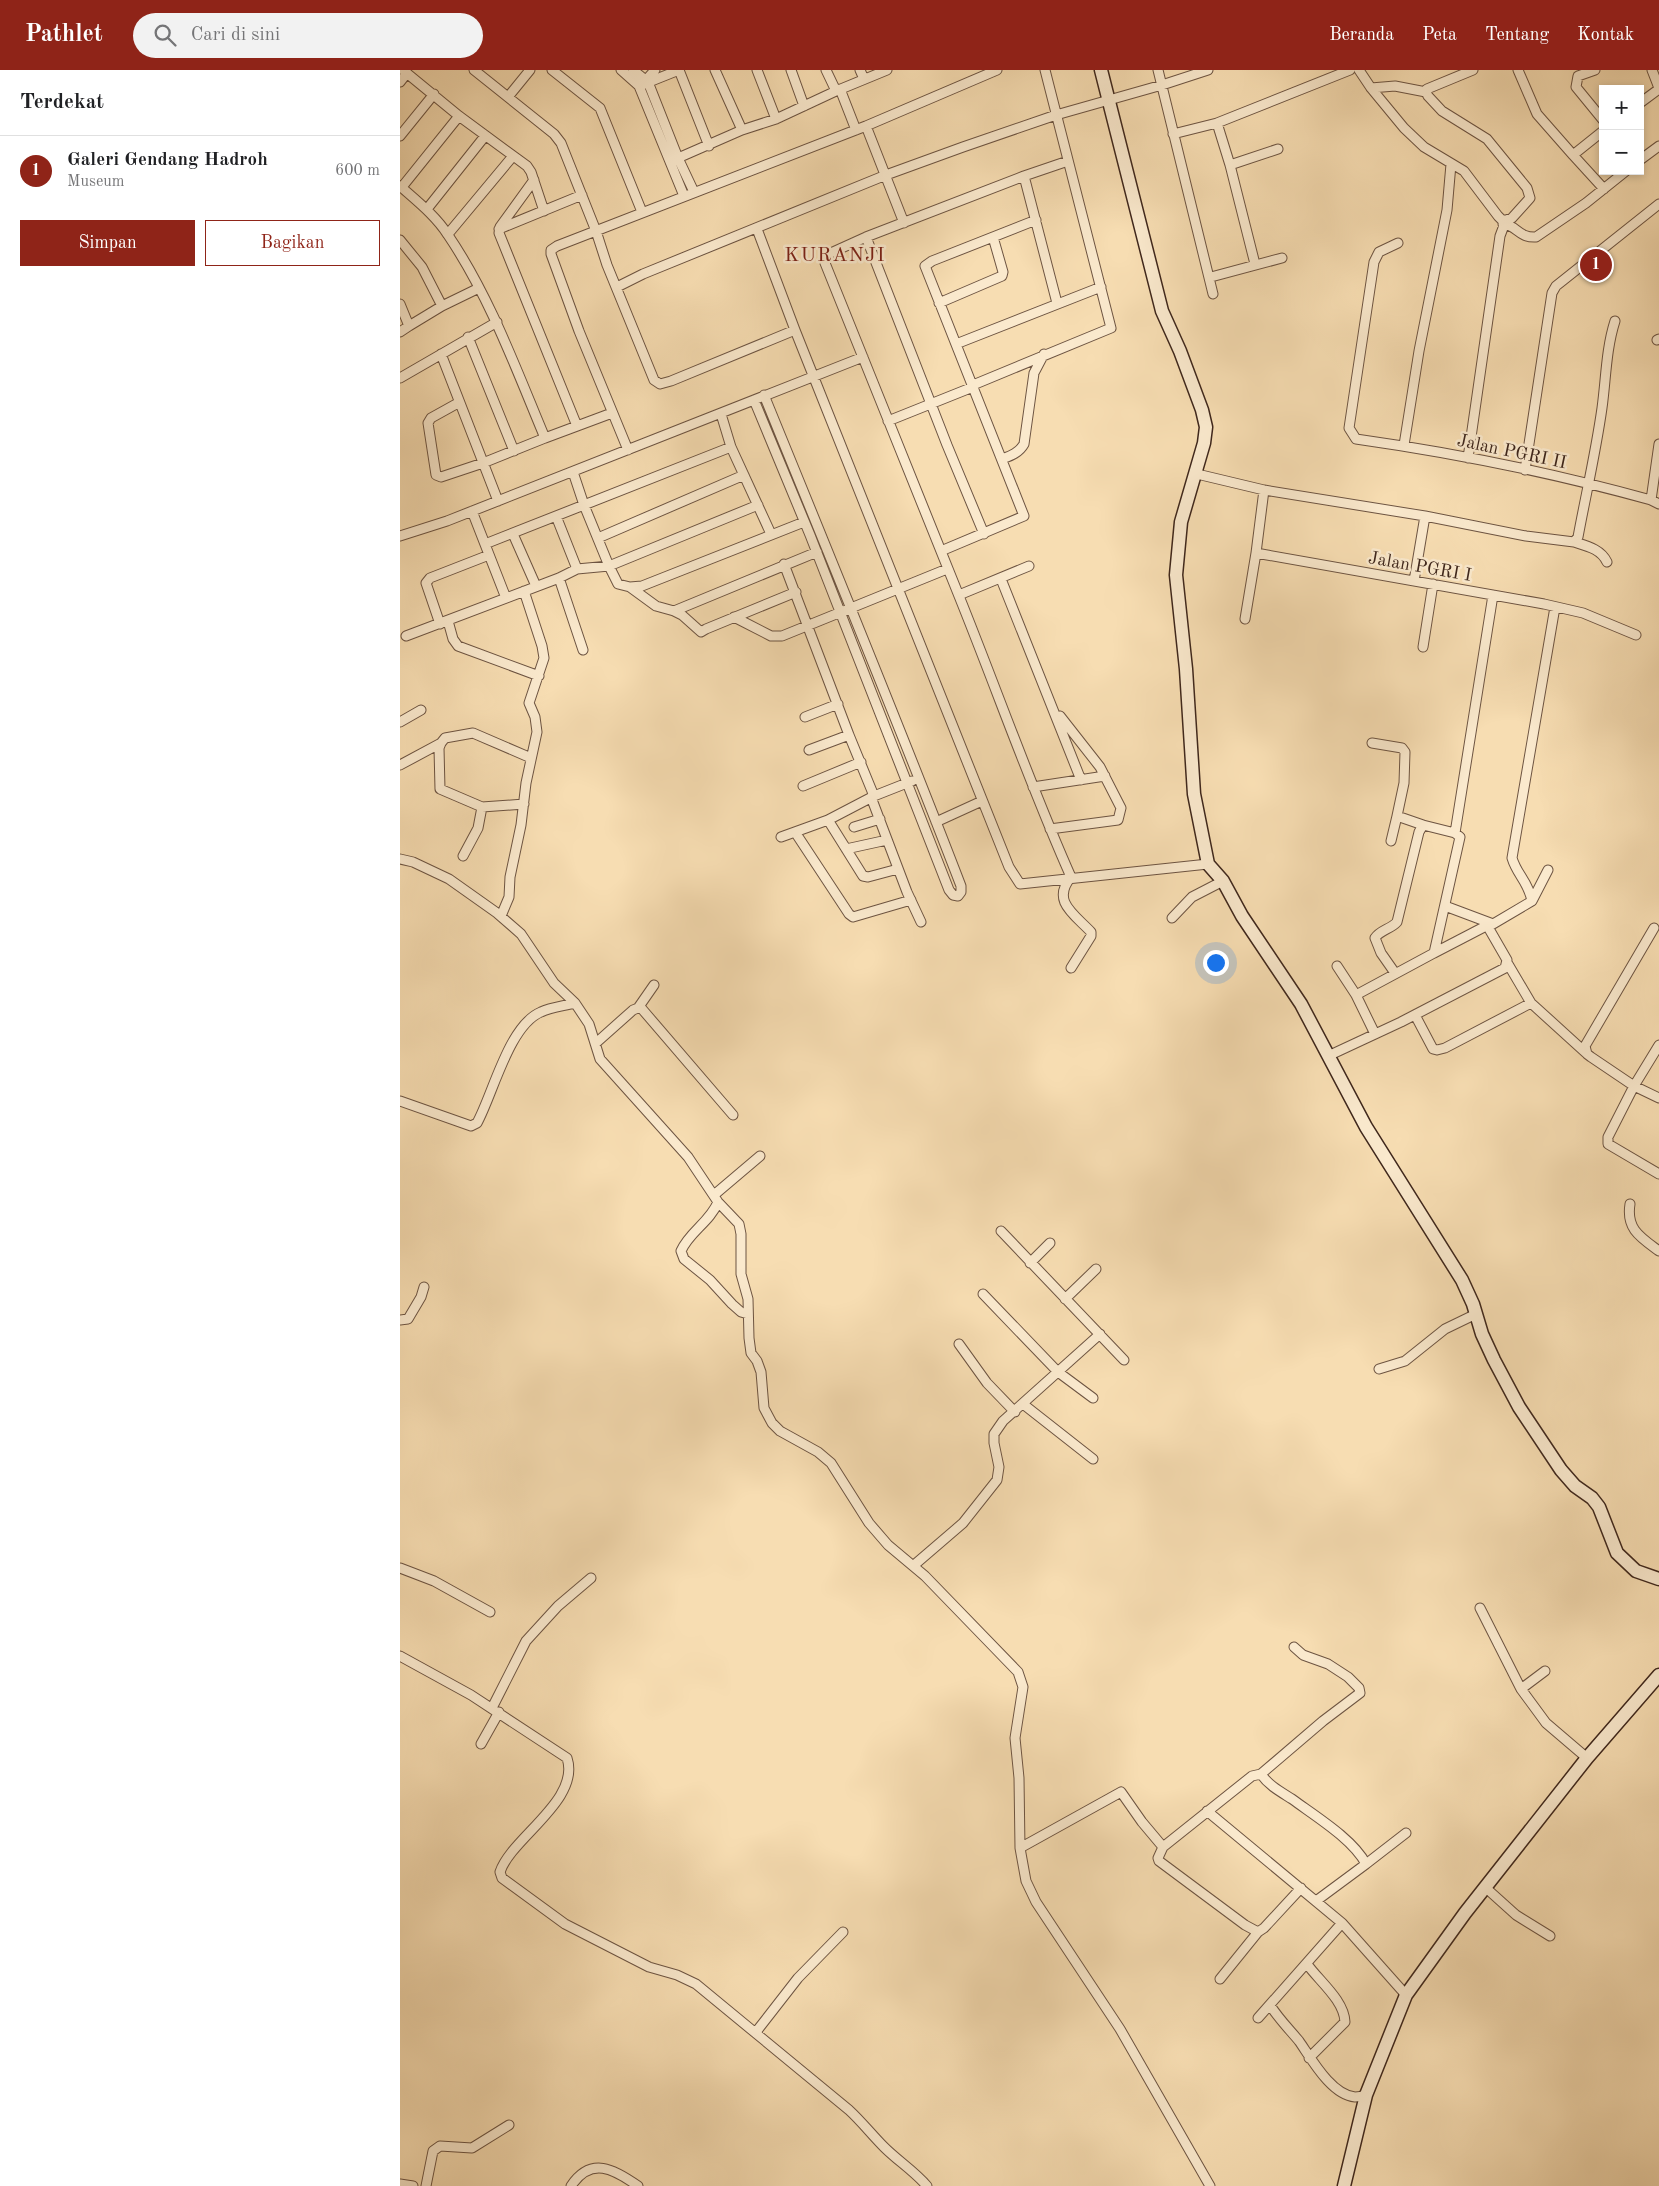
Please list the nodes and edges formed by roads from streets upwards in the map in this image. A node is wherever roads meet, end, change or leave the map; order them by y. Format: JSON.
{"nodes":[{"id":1,"x":474,"y":70,"type":"edge"},
{"id":2,"x":530,"y":70,"type":"edge"},
{"id":3,"x":552,"y":70,"type":"edge"},
{"id":4,"x":621,"y":70,"type":"edge"},
{"id":5,"x":633,"y":70,"type":"edge"},
{"id":6,"x":655,"y":70,"type":"edge"},
{"id":7,"x":679,"y":70,"type":"edge"},
{"id":8,"x":715,"y":70,"type":"edge"},
{"id":9,"x":757,"y":70,"type":"edge"},
{"id":10,"x":791,"y":70,"type":"edge"},
{"id":11,"x":826,"y":70,"type":"edge"},
{"id":12,"x":860,"y":70,"type":"edge"},
{"id":13,"x":887,"y":70,"type":"edge"},
{"id":14,"x":997,"y":70,"type":"edge"},
{"id":15,"x":1045,"y":70,"type":"edge"},
{"id":16,"x":1101,"y":70,"type":"edge"},
{"id":17,"x":1158,"y":70,"type":"edge"},
{"id":18,"x":1208,"y":70,"type":"edge"},
{"id":19,"x":1350,"y":70,"type":"edge"},
{"id":20,"x":1359,"y":70,"type":"edge"},
{"id":21,"x":1473,"y":70,"type":"edge"},
{"id":22,"x":1518,"y":70,"type":"edge"},
{"id":23,"x":1595,"y":70,"type":"edge"},
{"id":24,"x":1652,"y":70,"type":"edge"},
{"id":25,"x":405,"y":72,"type":"edge"},
{"id":26,"x":864,"y":80,"type":"junction"},
{"id":27,"x":400,"y":82,"type":"edge"},
{"id":28,"x":644,"y":83,"type":"junction"},
{"id":29,"x":1162,"y":85,"type":"junction"},
{"id":30,"x":1371,"y":88,"type":"junction"},
{"id":31,"x":1659,"y":88,"type":"edge"},
{"id":32,"x":838,"y":90,"type":"junction"},
{"id":33,"x":1426,"y":92,"type":"junction"},
{"id":34,"x":434,"y":94,"type":"junction"},
{"id":35,"x":508,"y":97,"type":"junction"},
{"id":36,"x":1644,"y":99,"type":"edge"},
{"id":37,"x":1108,"y":100,"type":"junction"},
{"id":38,"x":804,"y":106,"type":"junction"},
{"id":39,"x":1056,"y":115,"type":"junction"},
{"id":40,"x":1599,"y":115,"type":"edge"},
{"id":41,"x":459,"y":116,"type":"junction"},
{"id":42,"x":776,"y":119,"type":"junction"},
{"id":43,"x":1217,"y":123,"type":"junction"},
{"id":44,"x":866,"y":126,"type":"junction"},
{"id":45,"x":742,"y":130,"type":"junction"},
{"id":46,"x":856,"y":130,"type":"junction"},
{"id":47,"x":1173,"y":134,"type":"junction"},
{"id":48,"x":1599,"y":134,"type":"edge"},
{"id":49,"x":400,"y":136,"type":"edge"},
{"id":50,"x":485,"y":136,"type":"junction"},
{"id":51,"x":710,"y":146,"type":"junction"},
{"id":52,"x":1659,"y":146,"type":"edge"},
{"id":53,"x":1278,"y":149,"type":"dead end"},
{"id":54,"x":1573,"y":155,"type":"junction"},
{"id":55,"x":513,"y":156,"type":"junction"},
{"id":56,"x":1644,"y":157,"type":"edge"},
{"id":57,"x":678,"y":158,"type":"junction"},
{"id":58,"x":1068,"y":161,"type":"junction"},
{"id":59,"x":1451,"y":164,"type":"junction"},
{"id":60,"x":1230,"y":165,"type":"junction"},
{"id":61,"x":886,"y":175,"type":"junction"},
{"id":62,"x":1621,"y":175,"type":"edge"},
{"id":63,"x":1024,"y":176,"type":"junction"},
{"id":64,"x":534,"y":180,"type":"junction"},
{"id":65,"x":401,"y":186,"type":"edge"},
{"id":66,"x":1604,"y":189,"type":"junction"},
{"id":67,"x":694,"y":192,"type":"junction"},
{"id":68,"x":582,"y":195,"type":"junction"},
{"id":69,"x":684,"y":196,"type":"junction"},
{"id":70,"x":1659,"y":204,"type":"edge"},
{"id":71,"x":426,"y":209,"type":"junction"},
{"id":72,"x":544,"y":211,"type":"junction"},
{"id":73,"x":642,"y":212,"type":"junction"},
{"id":74,"x":1036,"y":220,"type":"junction"},
{"id":75,"x":1505,"y":222,"type":"junction"},
{"id":76,"x":904,"y":223,"type":"junction"},
{"id":77,"x":757,"y":229,"type":"junction"},
{"id":78,"x":499,"y":230,"type":"junction"},
{"id":79,"x":596,"y":231,"type":"junction"},
{"id":80,"x":448,"y":234,"type":"junction"},
{"id":81,"x":866,"y":237,"type":"junction"},
{"id":82,"x":993,"y":237,"type":"junction"},
{"id":83,"x":400,"y":240,"type":"edge"},
{"id":84,"x":1398,"y":243,"type":"dead end"},
{"id":85,"x":1282,"y":258,"type":"dead end"},
{"id":86,"x":1255,"y":264,"type":"junction"},
{"id":87,"x":1211,"y":277,"type":"junction"},
{"id":88,"x":1101,"y":287,"type":"junction"},
{"id":89,"x":479,"y":288,"type":"junction"},
{"id":90,"x":617,"y":288,"type":"junction"},
{"id":91,"x":1213,"y":294,"type":"dead end"},
{"id":92,"x":939,"y":303,"type":"junction"},
{"id":93,"x":1057,"y":303,"type":"junction"},
{"id":94,"x":400,"y":304,"type":"edge"},
{"id":95,"x":442,"y":306,"type":"junction"},
{"id":96,"x":1615,"y":321,"type":"dead end"},
{"id":97,"x":497,"y":322,"type":"junction"},
{"id":98,"x":410,"y":326,"type":"junction"},
{"id":99,"x":794,"y":330,"type":"junction"},
{"id":100,"x":400,"y":332,"type":"edge"},
{"id":101,"x":468,"y":337,"type":"junction"},
{"id":102,"x":956,"y":344,"type":"junction"},
{"id":103,"x":440,"y":354,"type":"junction"},
{"id":104,"x":1044,"y":354,"type":"junction"},
{"id":105,"x":863,"y":357,"type":"junction"},
{"id":106,"x":813,"y":376,"type":"junction"},
{"id":107,"x":400,"y":378,"type":"edge"},
{"id":108,"x":973,"y":386,"type":"junction"},
{"id":109,"x":764,"y":395,"type":"junction"},
{"id":110,"x":754,"y":400,"type":"junction"},
{"id":111,"x":458,"y":403,"type":"junction"},
{"id":112,"x":931,"y":404,"type":"junction"},
{"id":113,"x":612,"y":413,"type":"junction"},
{"id":114,"x":721,"y":414,"type":"junction"},
{"id":115,"x":888,"y":421,"type":"junction"},
{"id":116,"x":577,"y":426,"type":"junction"},
{"id":117,"x":545,"y":438,"type":"junction"},
{"id":118,"x":1659,"y":444,"type":"edge"},
{"id":119,"x":1404,"y":446,"type":"junction"},
{"id":120,"x":731,"y":447,"type":"junction"},
{"id":121,"x":628,"y":450,"type":"junction"},
{"id":122,"x":514,"y":451,"type":"junction"},
{"id":123,"x":1468,"y":458,"type":"junction"},
{"id":124,"x":1002,"y":459,"type":"junction"},
{"id":125,"x":483,"y":463,"type":"junction"},
{"id":126,"x":1525,"y":470,"type":"junction"},
{"id":127,"x":573,"y":472,"type":"junction"},
{"id":128,"x":1196,"y":474,"type":"junction"},
{"id":129,"x":744,"y":475,"type":"junction"},
{"id":130,"x":1588,"y":483,"type":"junction"},
{"id":131,"x":1264,"y":490,"type":"junction"},
{"id":132,"x":498,"y":501,"type":"junction"},
{"id":133,"x":1655,"y":502,"type":"edge"},
{"id":134,"x":584,"y":505,"type":"junction"},
{"id":135,"x":758,"y":505,"type":"junction"},
{"id":136,"x":472,"y":511,"type":"junction"},
{"id":137,"x":556,"y":516,"type":"junction"},
{"id":138,"x":1425,"y":516,"type":"junction"},
{"id":139,"x":804,"y":522,"type":"junction"},
{"id":140,"x":513,"y":534,"type":"junction"},
{"id":141,"x":771,"y":534,"type":"junction"},
{"id":142,"x":984,"y":534,"type":"junction"},
{"id":143,"x":400,"y":536,"type":"edge"},
{"id":144,"x":598,"y":538,"type":"junction"},
{"id":145,"x":1574,"y":542,"type":"junction"},
{"id":146,"x":485,"y":544,"type":"junction"},
{"id":147,"x":941,"y":551,"type":"junction"},
{"id":148,"x":817,"y":552,"type":"junction"},
{"id":149,"x":1256,"y":553,"type":"junction"},
{"id":150,"x":489,"y":555,"type":"junction"},
{"id":151,"x":1607,"y":562,"type":"dead end"},
{"id":152,"x":784,"y":564,"type":"junction"},
{"id":153,"x":609,"y":566,"type":"junction"},
{"id":154,"x":1029,"y":566,"type":"dead end"},
{"id":155,"x":577,"y":569,"type":"junction"},
{"id":156,"x":947,"y":569,"type":"junction"},
{"id":157,"x":558,"y":578,"type":"junction"},
{"id":158,"x":1001,"y":578,"type":"junction"},
{"id":159,"x":1414,"y":581,"type":"junction"},
{"id":160,"x":1433,"y":584,"type":"junction"},
{"id":161,"x":536,"y":586,"type":"junction"},
{"id":162,"x":630,"y":587,"type":"junction"},
{"id":163,"x":897,"y":588,"type":"junction"},
{"id":164,"x":524,"y":591,"type":"junction"},
{"id":165,"x":796,"y":592,"type":"junction"},
{"id":166,"x":959,"y":595,"type":"junction"},
{"id":167,"x":1493,"y":595,"type":"junction"},
{"id":168,"x":506,"y":598,"type":"junction"},
{"id":169,"x":1555,"y":607,"type":"junction"},
{"id":170,"x":851,"y":609,"type":"junction"},
{"id":171,"x":674,"y":610,"type":"junction"},
{"id":172,"x":841,"y":613,"type":"junction"},
{"id":173,"x":734,"y":617,"type":"junction"},
{"id":174,"x":1245,"y":619,"type":"dead end"},
{"id":175,"x":444,"y":623,"type":"junction"},
{"id":176,"x":808,"y":625,"type":"junction"},
{"id":177,"x":1636,"y":635,"type":"dead end"},
{"id":178,"x":406,"y":636,"type":"dead end"},
{"id":179,"x":1423,"y":647,"type":"dead end"},
{"id":180,"x":583,"y":650,"type":"dead end"},
{"id":181,"x":539,"y":676,"type":"junction"},
{"id":182,"x":838,"y":704,"type":"junction"},
{"id":183,"x":1054,"y":708,"type":"junction"},
{"id":184,"x":421,"y":710,"type":"dead end"},
{"id":185,"x":805,"y":717,"type":"dead end"},
{"id":186,"x":400,"y":722,"type":"edge"},
{"id":187,"x":848,"y":735,"type":"junction"},
{"id":188,"x":441,"y":743,"type":"junction"},
{"id":189,"x":1372,"y":743,"type":"dead end"},
{"id":190,"x":809,"y":750,"type":"dead end"},
{"id":191,"x":532,"y":758,"type":"junction"},
{"id":192,"x":861,"y":762,"type":"junction"},
{"id":193,"x":400,"y":765,"type":"edge"},
{"id":194,"x":1105,"y":776,"type":"junction"},
{"id":195,"x":918,"y":779,"type":"junction"},
{"id":196,"x":1081,"y":780,"type":"junction"},
{"id":197,"x":907,"y":783,"type":"junction"},
{"id":198,"x":803,"y":786,"type":"dead end"},
{"id":199,"x":1033,"y":787,"type":"junction"},
{"id":200,"x":873,"y":796,"type":"junction"},
{"id":201,"x":982,"y":801,"type":"junction"},
{"id":202,"x":524,"y":804,"type":"junction"},
{"id":203,"x":482,"y":806,"type":"junction"},
{"id":204,"x":1397,"y":816,"type":"junction"},
{"id":205,"x":880,"y":819,"type":"junction"},
{"id":206,"x":828,"y":820,"type":"junction"},
{"id":207,"x":936,"y":822,"type":"junction"},
{"id":208,"x":1423,"y":825,"type":"junction"},
{"id":209,"x":854,"y":827,"type":"dead end"},
{"id":210,"x":1050,"y":829,"type":"junction"},
{"id":211,"x":795,"y":832,"type":"junction"},
{"id":212,"x":1455,"y":833,"type":"junction"},
{"id":213,"x":781,"y":837,"type":"dead end"},
{"id":214,"x":887,"y":840,"type":"junction"},
{"id":215,"x":1391,"y":841,"type":"dead end"},
{"id":216,"x":846,"y":849,"type":"junction"},
{"id":217,"x":463,"y":856,"type":"dead end"},
{"id":218,"x":400,"y":858,"type":"edge"},
{"id":219,"x":1208,"y":864,"type":"junction"},
{"id":220,"x":898,"y":869,"type":"junction"},
{"id":221,"x":1548,"y":870,"type":"dead end"},
{"id":222,"x":1072,"y":877,"type":"junction"},
{"id":223,"x":1223,"y":881,"type":"junction"},
{"id":224,"x":911,"y":900,"type":"junction"},
{"id":225,"x":1532,"y":901,"type":"junction"},
{"id":226,"x":1445,"y":906,"type":"junction"},
{"id":227,"x":502,"y":916,"type":"junction"},
{"id":228,"x":1172,"y":918,"type":"dead end"},
{"id":229,"x":921,"y":922,"type":"dead end"},
{"id":230,"x":1491,"y":925,"type":"junction"},
{"id":231,"x":1654,"y":928,"type":"dead end"},
{"id":232,"x":1434,"y":953,"type":"junction"},
{"id":233,"x":1508,"y":964,"type":"junction"},
{"id":234,"x":1337,"y":966,"type":"dead end"},
{"id":235,"x":1071,"y":968,"type":"dead end"},
{"id":236,"x":1395,"y":973,"type":"junction"},
{"id":237,"x":654,"y":985,"type":"dead end"},
{"id":238,"x":1356,"y":995,"type":"junction"},
{"id":239,"x":1531,"y":1002,"type":"junction"},
{"id":240,"x":575,"y":1003,"type":"junction"},
{"id":241,"x":638,"y":1008,"type":"junction"},
{"id":242,"x":1415,"y":1014,"type":"junction"},
{"id":243,"x":1375,"y":1034,"type":"junction"},
{"id":244,"x":596,"y":1044,"type":"junction"},
{"id":245,"x":1659,"y":1045,"type":"edge"},
{"id":246,"x":1587,"y":1054,"type":"junction"},
{"id":247,"x":1328,"y":1056,"type":"junction"},
{"id":248,"x":1634,"y":1086,"type":"junction"},
{"id":249,"x":1659,"y":1098,"type":"edge"},
{"id":250,"x":400,"y":1101,"type":"edge"},
{"id":251,"x":733,"y":1115,"type":"dead end"},
{"id":252,"x":760,"y":1156,"type":"dead end"},
{"id":253,"x":1659,"y":1174,"type":"edge"},
{"id":254,"x":716,"y":1199,"type":"junction"},
{"id":255,"x":1630,"y":1204,"type":"dead end"},
{"id":256,"x":1001,"y":1231,"type":"dead end"},
{"id":257,"x":1050,"y":1243,"type":"dead end"},
{"id":258,"x":1659,"y":1251,"type":"edge"},
{"id":259,"x":1030,"y":1263,"type":"junction"},
{"id":260,"x":1096,"y":1270,"type":"dead end"},
{"id":261,"x":424,"y":1287,"type":"dead end"},
{"id":262,"x":983,"y":1294,"type":"dead end"},
{"id":263,"x":1065,"y":1299,"type":"junction"},
{"id":264,"x":748,"y":1314,"type":"junction"},
{"id":265,"x":1476,"y":1314,"type":"junction"},
{"id":266,"x":400,"y":1320,"type":"edge"},
{"id":267,"x":1100,"y":1334,"type":"junction"},
{"id":268,"x":959,"y":1344,"type":"dead end"},
{"id":269,"x":1124,"y":1360,"type":"dead end"},
{"id":270,"x":1379,"y":1369,"type":"dead end"},
{"id":271,"x":1058,"y":1372,"type":"junction"},
{"id":272,"x":1093,"y":1398,"type":"dead end"},
{"id":273,"x":1023,"y":1404,"type":"junction"},
{"id":274,"x":1015,"y":1412,"type":"junction"},
{"id":275,"x":1093,"y":1459,"type":"dead end"},
{"id":276,"x":913,"y":1566,"type":"junction"},
{"id":277,"x":400,"y":1568,"type":"edge"},
{"id":278,"x":591,"y":1578,"type":"dead end"},
{"id":279,"x":1659,"y":1579,"type":"edge"},
{"id":280,"x":1480,"y":1608,"type":"dead end"},
{"id":281,"x":490,"y":1612,"type":"dead end"},
{"id":282,"x":1294,"y":1647,"type":"dead end"},
{"id":283,"x":400,"y":1656,"type":"edge"},
{"id":284,"x":1545,"y":1671,"type":"dead end"},
{"id":285,"x":1659,"y":1675,"type":"edge"},
{"id":286,"x":1521,"y":1689,"type":"junction"},
{"id":287,"x":495,"y":1710,"type":"junction"},
{"id":288,"x":481,"y":1744,"type":"dead end"},
{"id":289,"x":1587,"y":1758,"type":"junction"},
{"id":290,"x":1261,"y":1774,"type":"junction"},
{"id":291,"x":1207,"y":1811,"type":"junction"},
{"id":292,"x":1406,"y":1833,"type":"dead end"},
{"id":293,"x":1163,"y":1847,"type":"junction"},
{"id":294,"x":1020,"y":1848,"type":"junction"},
{"id":295,"x":1366,"y":1864,"type":"junction"},
{"id":296,"x":1301,"y":1888,"type":"junction"},
{"id":297,"x":1486,"y":1888,"type":"junction"},
{"id":298,"x":1316,"y":1901,"type":"junction"},
{"id":299,"x":1342,"y":1923,"type":"junction"},
{"id":300,"x":843,"y":1932,"type":"dead end"},
{"id":301,"x":1258,"y":1932,"type":"junction"},
{"id":302,"x":1550,"y":1936,"type":"dead end"},
{"id":303,"x":1307,"y":1964,"type":"junction"},
{"id":304,"x":1220,"y":1979,"type":"dead end"},
{"id":305,"x":1406,"y":1995,"type":"junction"},
{"id":306,"x":1270,"y":2005,"type":"junction"},
{"id":307,"x":1258,"y":2018,"type":"dead end"},
{"id":308,"x":756,"y":2032,"type":"junction"},
{"id":309,"x":1309,"y":2058,"type":"junction"},
{"id":310,"x":1366,"y":2095,"type":"junction"},
{"id":311,"x":508,"y":2125,"type":"dead end"},
{"id":312,"x":400,"y":2184,"type":"edge"},
{"id":313,"x":413,"y":2186,"type":"edge"},
{"id":314,"x":426,"y":2186,"type":"edge"},
{"id":315,"x":571,"y":2186,"type":"edge"},
{"id":316,"x":638,"y":2186,"type":"edge"},
{"id":317,"x":928,"y":2186,"type":"edge"},
{"id":318,"x":1210,"y":2186,"type":"edge"},
{"id":319,"x":1344,"y":2186,"type":"edge"}],
"edges":[{"from":1,"to":35,"type":"street"},
{"from":2,"to":35,"type":"street"},
{"from":3,"to":73,"type":"street"},
{"from":4,"to":28,"type":"street"},
{"from":5,"to":28,"type":"street"},
{"from":6,"to":28,"type":"street"},
{"from":7,"to":28,"type":"street"},
{"from":7,"to":51,"type":"street"},
{"from":8,"to":45,"type":"street"},
{"from":9,"to":42,"type":"street"},
{"from":10,"to":38,"type":"street"},
{"from":11,"to":32,"type":"street"},
{"from":12,"to":26,"type":"street"},
{"from":13,"to":26,"type":"street"},
{"from":14,"to":44,"type":"street"},
{"from":15,"to":39,"type":"street"},
{"from":16,"to":37,"type":"street"},
{"from":17,"to":29,"type":"street"},
{"from":18,"to":29,"type":"street"},
{"from":19,"to":43,"type":"street"},
{"from":20,"to":30,"type":"street"},
{"from":21,"to":33,"type":"street"},
{"from":22,"to":54,"type":"street"},
{"from":23,"to":40,"type":"street"},
{"from":24,"to":31,"type":"street"},
{"from":25,"to":27,"type":"street"},
{"from":25,"to":34,"type":"street"},
{"from":26,"to":32,"type":"street"},
{"from":28,"to":57,"type":"street"},
{"from":28,"to":69,"type":"street"},
{"from":29,"to":37,"type":"street"},
{"from":29,"to":47,"type":"street"},
{"from":30,"to":33,"type":"street"},
{"from":30,"to":59,"type":"street"},
{"from":31,"to":36,"type":"street"},
{"from":32,"to":38,"type":"street"},
{"from":32,"to":46,"type":"street"},
{"from":33,"to":75,"type":"street"},
{"from":34,"to":41,"type":"street"},
{"from":34,"to":49,"type":"street"},
{"from":35,"to":68,"type":"street"},
{"from":37,"to":39,"type":"street"},
{"from":37,"to":128,"type":"street"},
{"from":38,"to":42,"type":"street"},
{"from":39,"to":58,"type":"street"},
{"from":39,"to":61,"type":"street"},
{"from":41,"to":50,"type":"street"},
{"from":41,"to":65,"type":"street"},
{"from":42,"to":45,"type":"street"},
{"from":43,"to":47,"type":"street"},
{"from":43,"to":60,"type":"street"},
{"from":44,"to":46,"type":"street"},
{"from":44,"to":61,"type":"street"},
{"from":45,"to":51,"type":"street"},
{"from":46,"to":67,"type":"street"},
{"from":47,"to":87,"type":"street"},
{"from":48,"to":54,"type":"street"},
{"from":50,"to":55,"type":"street"},
{"from":50,"to":71,"type":"street"},
{"from":51,"to":57,"type":"street"},
{"from":52,"to":56,"type":"street"},
{"from":53,"to":60,"type":"street"},
{"from":54,"to":66,"type":"street"},
{"from":55,"to":64,"type":"street"},
{"from":55,"to":80,"type":"street"},
{"from":57,"to":67,"type":"street"},
{"from":58,"to":63,"type":"street"},
{"from":58,"to":88,"type":"street"},
{"from":59,"to":75,"type":"street"},
{"from":59,"to":119,"type":"street"},
{"from":60,"to":86,"type":"street"},
{"from":61,"to":76,"type":"street"},
{"from":61,"to":77,"type":"street"},
{"from":62,"to":66,"type":"street"},
{"from":63,"to":74,"type":"street"},
{"from":63,"to":76,"type":"street"},
{"from":64,"to":72,"type":"street"},
{"from":64,"to":78,"type":"street"},
{"from":65,"to":71,"type":"street"},
{"from":66,"to":75,"type":"street"},
{"from":67,"to":69,"type":"street"},
{"from":68,"to":72,"type":"street"},
{"from":68,"to":79,"type":"street"},
{"from":69,"to":73,"type":"street"},
{"from":70,"to":126,"type":"street"},
{"from":71,"to":80,"type":"street"},
{"from":72,"to":78,"type":"street"},
{"from":73,"to":79,"type":"street"},
{"from":74,"to":82,"type":"street"},
{"from":74,"to":93,"type":"street"},
{"from":75,"to":123,"type":"street"},
{"from":76,"to":81,"type":"street"},
{"from":77,"to":90,"type":"street"},
{"from":77,"to":99,"type":"street"},
{"from":78,"to":116,"type":"street"},
{"from":79,"to":90,"type":"street"},
{"from":79,"to":113,"type":"street"},
{"from":80,"to":89,"type":"street"},
{"from":81,"to":105,"type":"street"},
{"from":81,"to":112,"type":"street"},
{"from":82,"to":92,"type":"street"},
{"from":82,"to":92,"type":"street"},
{"from":83,"to":95,"type":"street"},
{"from":84,"to":119,"type":"street","name":"Jalan PGRI II"},
{"from":85,"to":86,"type":"street"},
{"from":86,"to":87,"type":"street"},
{"from":87,"to":91,"type":"street"},
{"from":88,"to":93,"type":"street"},
{"from":88,"to":104,"type":"street"},
{"from":89,"to":95,"type":"street"},
{"from":89,"to":97,"type":"street"},
{"from":90,"to":99,"type":"street"},
{"from":92,"to":102,"type":"street"},
{"from":93,"to":102,"type":"street"},
{"from":94,"to":98,"type":"street"},
{"from":95,"to":98,"type":"street"},
{"from":96,"to":130,"type":"street"},
{"from":97,"to":101,"type":"street"},
{"from":97,"to":117,"type":"street"},
{"from":98,"to":100,"type":"street"},
{"from":99,"to":106,"type":"street"},
{"from":101,"to":103,"type":"street"},
{"from":101,"to":122,"type":"street"},
{"from":102,"to":108,"type":"street"},
{"from":103,"to":107,"type":"street"},
{"from":103,"to":111,"type":"street"},
{"from":104,"to":108,"type":"street"},
{"from":104,"to":124,"type":"street"},
{"from":105,"to":106,"type":"street"},
{"from":105,"to":115,"type":"street"},
{"from":106,"to":109,"type":"street"},
{"from":106,"to":163,"type":"street"},
{"from":108,"to":112,"type":"street"},
{"from":108,"to":124,"type":"street"},
{"from":109,"to":110,"type":"street"},
{"from":109,"to":170,"type":"street"},
{"from":110,"to":114,"type":"street"},
{"from":110,"to":139,"type":"street"},
{"from":111,"to":125,"type":"street"},
{"from":111,"to":125,"type":"street"},
{"from":112,"to":115,"type":"street"},
{"from":112,"to":142,"type":"street"},
{"from":113,"to":116,"type":"street"},
{"from":113,"to":121,"type":"street"},
{"from":114,"to":120,"type":"street"},
{"from":114,"to":121,"type":"street"},
{"from":115,"to":147,"type":"street"},
{"from":116,"to":117,"type":"street"},
{"from":117,"to":122,"type":"street"},
{"from":118,"to":133,"type":"street"},
{"from":119,"to":123,"type":"street","name":"Jalan PGRI II"},
{"from":120,"to":129,"type":"street"},
{"from":120,"to":134,"type":"street"},
{"from":121,"to":127,"type":"street"},
{"from":122,"to":125,"type":"street"},
{"from":123,"to":126,"type":"street","name":"Jalan PGRI II"},
{"from":124,"to":142,"type":"street"},
{"from":125,"to":132,"type":"street"},
{"from":126,"to":130,"type":"street","name":"Jalan PGRI II"},
{"from":127,"to":132,"type":"street"},
{"from":127,"to":134,"type":"street"},
{"from":128,"to":131,"type":"street"},
{"from":128,"to":219,"type":"street"},
{"from":129,"to":135,"type":"street"},
{"from":129,"to":144,"type":"street"},
{"from":130,"to":133,"type":"street","name":"Jalan PGRI II"},
{"from":130,"to":145,"type":"street"},
{"from":131,"to":138,"type":"street"},
{"from":131,"to":149,"type":"street"},
{"from":132,"to":136,"type":"street"},
{"from":134,"to":137,"type":"street"},
{"from":134,"to":144,"type":"street"},
{"from":135,"to":141,"type":"street"},
{"from":135,"to":153,"type":"street"},
{"from":136,"to":143,"type":"street"},
{"from":136,"to":146,"type":"street"},
{"from":137,"to":140,"type":"street"},
{"from":137,"to":155,"type":"street"},
{"from":138,"to":145,"type":"street"},
{"from":138,"to":159,"type":"street"},
{"from":139,"to":141,"type":"street"},
{"from":139,"to":148,"type":"street"},
{"from":140,"to":146,"type":"street"},
{"from":140,"to":161,"type":"street"},
{"from":141,"to":162,"type":"street"},
{"from":142,"to":147,"type":"street"},
{"from":144,"to":153,"type":"street"},
{"from":145,"to":151,"type":"street"},
{"from":146,"to":150,"type":"street"},
{"from":147,"to":156,"type":"street"},
{"from":148,"to":152,"type":"street"},
{"from":148,"to":172,"type":"street"},
{"from":149,"to":159,"type":"street","name":"Jalan PGRI I"},
{"from":149,"to":174,"type":"street"},
{"from":150,"to":168,"type":"street"},
{"from":150,"to":175,"type":"street"},
{"from":152,"to":165,"type":"street"},
{"from":152,"to":171,"type":"street"},
{"from":153,"to":155,"type":"street"},
{"from":153,"to":162,"type":"street"},
{"from":154,"to":158,"type":"street"},
{"from":155,"to":157,"type":"street"},
{"from":156,"to":163,"type":"street"},
{"from":156,"to":166,"type":"street"},
{"from":157,"to":161,"type":"street"},
{"from":157,"to":180,"type":"street"},
{"from":158,"to":166,"type":"street"},
{"from":158,"to":183,"type":"street"},
{"from":159,"to":160,"type":"street","name":"Jalan PGRI I"},
{"from":160,"to":167,"type":"street","name":"Jalan PGRI I"},
{"from":160,"to":179,"type":"street"},
{"from":161,"to":164,"type":"street"},
{"from":162,"to":171,"type":"street"},
{"from":163,"to":170,"type":"street"},
{"from":163,"to":201,"type":"street"},
{"from":164,"to":168,"type":"street"},
{"from":164,"to":181,"type":"street"},
{"from":165,"to":173,"type":"street"},
{"from":165,"to":176,"type":"street"},
{"from":166,"to":199,"type":"street"},
{"from":167,"to":169,"type":"street","name":"Jalan PGRI I"},
{"from":167,"to":212,"type":"street"},
{"from":168,"to":175,"type":"street"},
{"from":169,"to":177,"type":"street","name":"Jalan PGRI I"},
{"from":169,"to":225,"type":"street"},
{"from":170,"to":172,"type":"street"},
{"from":170,"to":195,"type":"street"},
{"from":171,"to":173,"type":"street"},
{"from":172,"to":176,"type":"street"},
{"from":172,"to":197,"type":"street"},
{"from":173,"to":176,"type":"street"},
{"from":175,"to":178,"type":"street"},
{"from":175,"to":181,"type":"street"},
{"from":176,"to":182,"type":"street"},
{"from":181,"to":191,"type":"street"},
{"from":182,"to":185,"type":"street"},
{"from":182,"to":187,"type":"street"},
{"from":183,"to":194,"type":"street"},
{"from":183,"to":196,"type":"street"},
{"from":184,"to":186,"type":"street"},
{"from":187,"to":190,"type":"street"},
{"from":187,"to":192,"type":"street"},
{"from":188,"to":191,"type":"street"},
{"from":188,"to":193,"type":"street"},
{"from":188,"to":203,"type":"street"},
{"from":189,"to":204,"type":"street"},
{"from":191,"to":202,"type":"street"},
{"from":192,"to":198,"type":"street"},
{"from":192,"to":200,"type":"street"},
{"from":194,"to":196,"type":"street"},
{"from":194,"to":210,"type":"street"},
{"from":195,"to":197,"type":"street"},
{"from":195,"to":207,"type":"street"},
{"from":196,"to":199,"type":"street"},
{"from":197,"to":200,"type":"street"},
{"from":197,"to":207,"type":"street"},
{"from":199,"to":210,"type":"street"},
{"from":200,"to":205,"type":"street"},
{"from":200,"to":206,"type":"street"},
{"from":201,"to":207,"type":"street"},
{"from":201,"to":222,"type":"street"},
{"from":202,"to":203,"type":"street"},
{"from":202,"to":227,"type":"street"},
{"from":203,"to":217,"type":"street"},
{"from":204,"to":208,"type":"street"},
{"from":204,"to":215,"type":"street"},
{"from":205,"to":209,"type":"street"},
{"from":205,"to":214,"type":"street"},
{"from":206,"to":211,"type":"street"},
{"from":206,"to":216,"type":"street"},
{"from":208,"to":212,"type":"street"},
{"from":208,"to":236,"type":"street"},
{"from":210,"to":222,"type":"street"},
{"from":211,"to":213,"type":"street"},
{"from":211,"to":224,"type":"street"},
{"from":212,"to":226,"type":"street"},
{"from":214,"to":216,"type":"street"},
{"from":214,"to":220,"type":"street"},
{"from":216,"to":220,"type":"street"},
{"from":218,"to":227,"type":"street"},
{"from":219,"to":222,"type":"street"},
{"from":219,"to":223,"type":"street"},
{"from":220,"to":224,"type":"street"},
{"from":221,"to":225,"type":"street"},
{"from":222,"to":235,"type":"street"},
{"from":223,"to":228,"type":"street"},
{"from":223,"to":247,"type":"street"},
{"from":224,"to":229,"type":"street"},
{"from":225,"to":230,"type":"street"},
{"from":226,"to":230,"type":"street"},
{"from":226,"to":232,"type":"street"},
{"from":227,"to":240,"type":"street"},
{"from":230,"to":232,"type":"street"},
{"from":230,"to":233,"type":"street"},
{"from":231,"to":246,"type":"street"},
{"from":232,"to":236,"type":"street"},
{"from":233,"to":239,"type":"street"},
{"from":233,"to":242,"type":"street"},
{"from":234,"to":238,"type":"street"},
{"from":236,"to":238,"type":"street"},
{"from":237,"to":241,"type":"street"},
{"from":238,"to":243,"type":"street"},
{"from":239,"to":242,"type":"street"},
{"from":239,"to":246,"type":"street"},
{"from":240,"to":244,"type":"street"},
{"from":240,"to":250,"type":"street"},
{"from":241,"to":244,"type":"street"},
{"from":241,"to":251,"type":"street"},
{"from":242,"to":243,"type":"street"},
{"from":243,"to":247,"type":"street"},
{"from":244,"to":254,"type":"street"},
{"from":245,"to":248,"type":"street"},
{"from":246,"to":248,"type":"street"},
{"from":247,"to":265,"type":"street"},
{"from":248,"to":249,"type":"street"},
{"from":248,"to":253,"type":"street"},
{"from":252,"to":254,"type":"street"},
{"from":254,"to":264,"type":"street"},
{"from":254,"to":264,"type":"street"},
{"from":255,"to":258,"type":"street"},
{"from":256,"to":259,"type":"street"},
{"from":257,"to":259,"type":"street"},
{"from":259,"to":263,"type":"street"},
{"from":260,"to":263,"type":"street"},
{"from":261,"to":266,"type":"street"},
{"from":262,"to":271,"type":"street"},
{"from":263,"to":267,"type":"street"},
{"from":264,"to":276,"type":"street"},
{"from":265,"to":270,"type":"street"},
{"from":265,"to":279,"type":"street"},
{"from":267,"to":269,"type":"street"},
{"from":267,"to":271,"type":"street"},
{"from":268,"to":274,"type":"street"},
{"from":271,"to":272,"type":"street"},
{"from":271,"to":273,"type":"street"},
{"from":273,"to":274,"type":"street"},
{"from":273,"to":275,"type":"street"},
{"from":274,"to":276,"type":"street"},
{"from":276,"to":294,"type":"street"},
{"from":277,"to":281,"type":"street"},
{"from":278,"to":287,"type":"street"},
{"from":280,"to":286,"type":"street"},
{"from":282,"to":290,"type":"street"},
{"from":283,"to":287,"type":"street"},
{"from":284,"to":286,"type":"street"},
{"from":285,"to":289,"type":"street"},
{"from":286,"to":289,"type":"street"},
{"from":287,"to":288,"type":"street"},
{"from":287,"to":308,"type":"street"},
{"from":289,"to":297,"type":"street"},
{"from":290,"to":291,"type":"street"},
{"from":290,"to":295,"type":"street"},
{"from":291,"to":293,"type":"street"},
{"from":291,"to":296,"type":"street"},
{"from":292,"to":295,"type":"street"},
{"from":293,"to":294,"type":"street"},
{"from":293,"to":301,"type":"street"},
{"from":294,"to":318,"type":"street"},
{"from":295,"to":298,"type":"street"},
{"from":296,"to":298,"type":"street"},
{"from":296,"to":301,"type":"street"},
{"from":297,"to":302,"type":"street"},
{"from":297,"to":305,"type":"street"},
{"from":298,"to":299,"type":"street"},
{"from":299,"to":303,"type":"street"},
{"from":299,"to":305,"type":"street"},
{"from":300,"to":308,"type":"street"},
{"from":301,"to":304,"type":"street"},
{"from":303,"to":306,"type":"street"},
{"from":303,"to":309,"type":"street"},
{"from":305,"to":310,"type":"street"},
{"from":306,"to":307,"type":"street"},
{"from":306,"to":309,"type":"street"},
{"from":308,"to":317,"type":"street"},
{"from":309,"to":310,"type":"street"},
{"from":310,"to":319,"type":"street"},
{"from":311,"to":314,"type":"street"},
{"from":312,"to":313,"type":"street"},
{"from":315,"to":316,"type":"street"}]}
